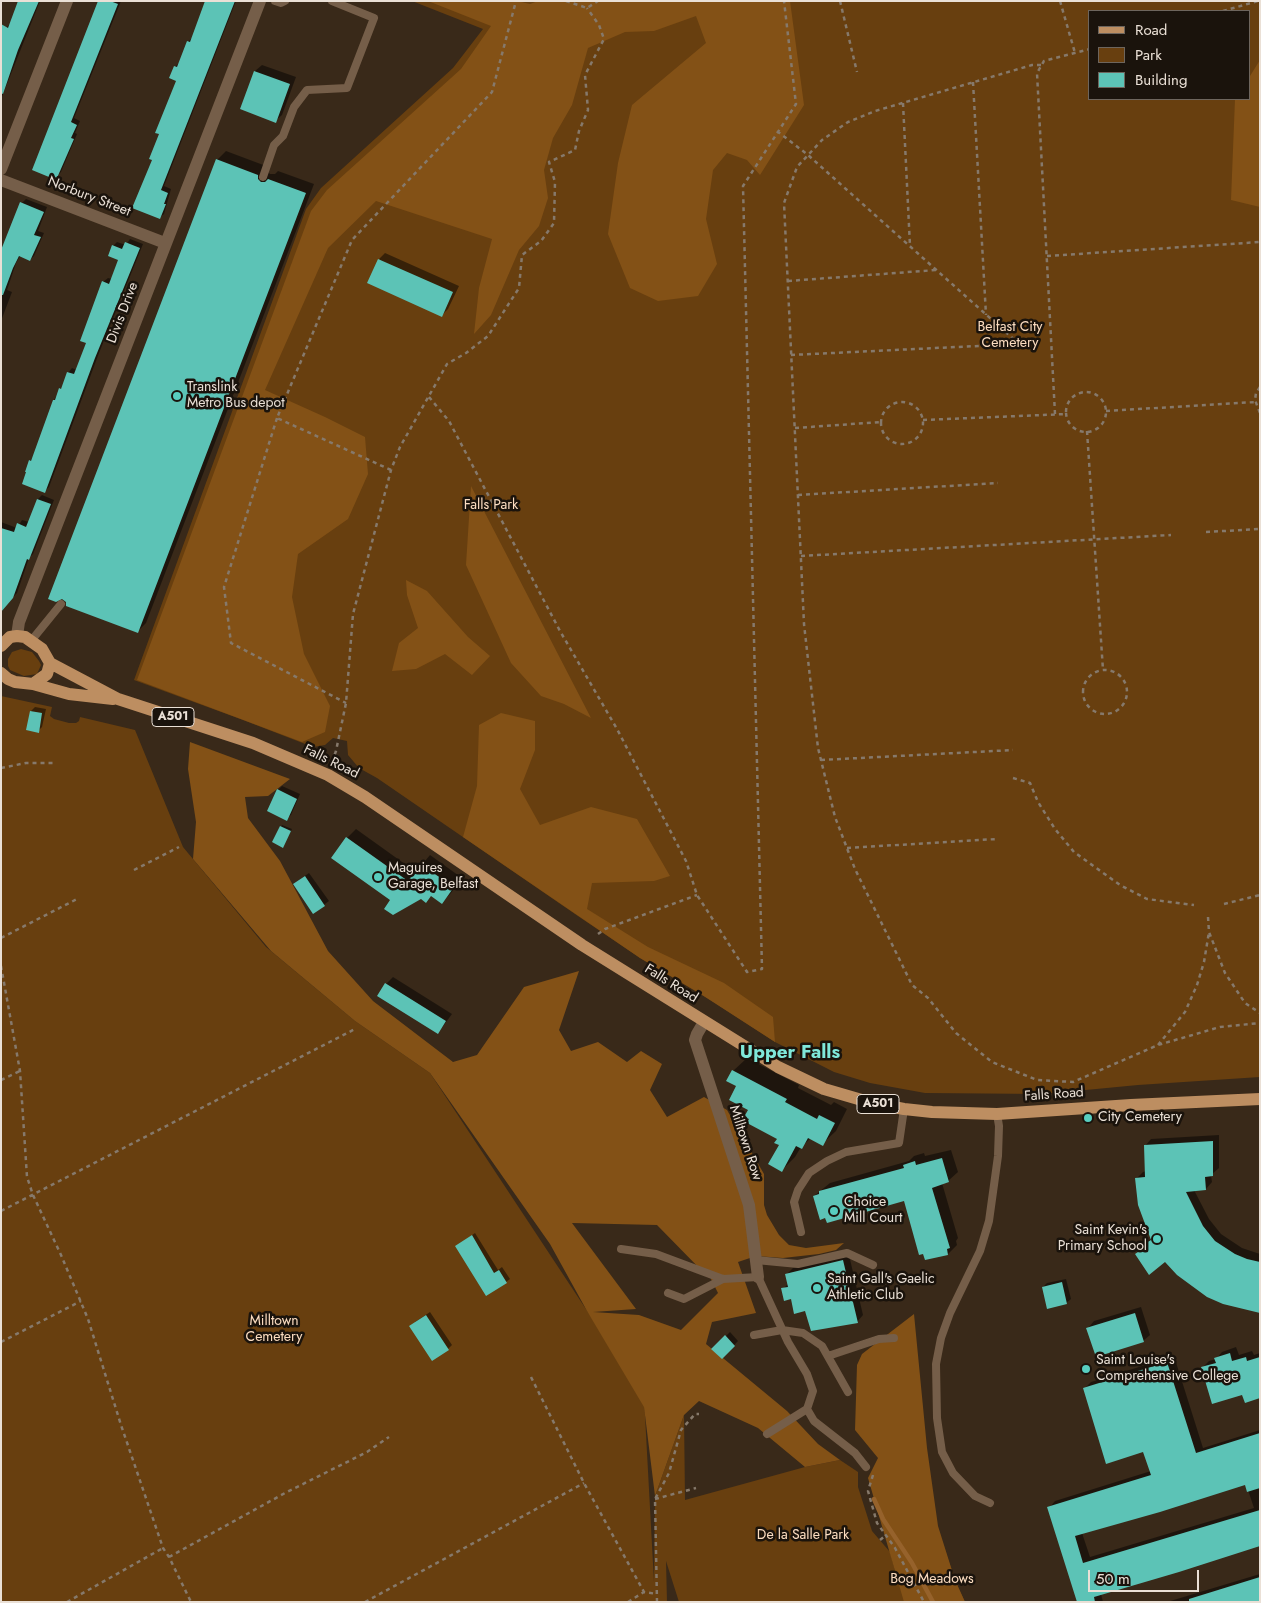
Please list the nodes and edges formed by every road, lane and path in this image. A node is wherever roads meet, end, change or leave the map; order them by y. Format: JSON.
{"nodes":[{"id":1,"x":67,"y":1,"type":"edge"},
{"id":2,"x":260,"y":1,"type":"edge"},
{"id":3,"x":275,"y":1,"type":"edge"},
{"id":4,"x":285,"y":1,"type":"edge"},
{"id":5,"x":332,"y":1,"type":"edge"},
{"id":6,"x":516,"y":1,"type":"edge"},
{"id":7,"x":566,"y":1,"type":"edge"},
{"id":8,"x":598,"y":1,"type":"edge"},
{"id":9,"x":784,"y":1,"type":"edge"},
{"id":10,"x":840,"y":1,"type":"edge"},
{"id":11,"x":1060,"y":1,"type":"edge"},
{"id":12,"x":1258,"y":1,"type":"edge"},
{"id":13,"x":587,"y":8,"type":"junction"},
{"id":14,"x":1226,"y":10,"type":"edge"},
{"id":15,"x":1088,"y":50,"type":"edge"},
{"id":16,"x":1075,"y":53,"type":"junction"},
{"id":17,"x":1041,"y":65,"type":"junction"},
{"id":18,"x":856,"y":72,"type":"dead end"},
{"id":19,"x":973,"y":82,"type":"junction"},
{"id":20,"x":903,"y":102,"type":"junction"},
{"id":21,"x":778,"y":131,"type":"junction"},
{"id":22,"x":808,"y":155,"type":"junction"},
{"id":23,"x":1,"y":169,"type":"edge"},
{"id":24,"x":263,"y":177,"type":"dead end"},
{"id":25,"x":1,"y":180,"type":"edge"},
{"id":26,"x":1260,"y":242,"type":"edge"},
{"id":27,"x":165,"y":243,"type":"junction"},
{"id":28,"x":910,"y":247,"type":"junction"},
{"id":29,"x":1047,"y":256,"type":"junction"},
{"id":30,"x":936,"y":270,"type":"junction"},
{"id":31,"x":788,"y":281,"type":"junction"},
{"id":32,"x":986,"y":315,"type":"junction"},
{"id":33,"x":791,"y":355,"type":"junction"},
{"id":34,"x":1260,"y":387,"type":"edge"},
{"id":35,"x":429,"y":397,"type":"junction"},
{"id":36,"x":1256,"y":402,"type":"junction"},
{"id":37,"x":1106,"y":411,"type":"junction"},
{"id":38,"x":1260,"y":413,"type":"edge"},
{"id":39,"x":1055,"y":414,"type":"junction"},
{"id":40,"x":1066,"y":414,"type":"junction"},
{"id":41,"x":277,"y":418,"type":"junction"},
{"id":42,"x":923,"y":420,"type":"junction"},
{"id":43,"x":881,"y":422,"type":"junction"},
{"id":44,"x":795,"y":428,"type":"junction"},
{"id":45,"x":1087,"y":431,"type":"junction"},
{"id":46,"x":391,"y":470,"type":"junction"},
{"id":47,"x":998,"y":483,"type":"dead end"},
{"id":48,"x":798,"y":495,"type":"junction"},
{"id":49,"x":1260,"y":529,"type":"edge"},
{"id":50,"x":1206,"y":532,"type":"dead end"},
{"id":51,"x":1171,"y":534,"type":"dead end"},
{"id":52,"x":1094,"y":539,"type":"junction"},
{"id":53,"x":801,"y":556,"type":"junction"},
{"id":54,"x":61,"y":604,"type":"dead end"},
{"id":55,"x":7,"y":637,"type":"edge"},
{"id":56,"x":31,"y":641,"type":"junction"},
{"id":57,"x":50,"y":662,"type":"junction"},
{"id":58,"x":1103,"y":670,"type":"junction"},
{"id":59,"x":1,"y":672,"type":"edge"},
{"id":60,"x":33,"y":684,"type":"junction"},
{"id":61,"x":118,"y":699,"type":"junction"},
{"id":62,"x":346,"y":703,"type":"junction"},
{"id":63,"x":1012,"y":750,"type":"dead end"},
{"id":64,"x":821,"y":760,"type":"junction"},
{"id":65,"x":56,"y":763,"type":"dead end"},
{"id":66,"x":1,"y":768,"type":"edge"},
{"id":67,"x":328,"y":775,"type":"junction"},
{"id":68,"x":1013,"y":778,"type":"dead end"},
{"id":69,"x":997,"y":839,"type":"dead end"},
{"id":70,"x":179,"y":847,"type":"dead end"},
{"id":71,"x":847,"y":848,"type":"junction"},
{"id":72,"x":134,"y":870,"type":"dead end"},
{"id":73,"x":697,"y":895,"type":"junction"},
{"id":74,"x":1260,"y":895,"type":"edge"},
{"id":75,"x":79,"y":898,"type":"dead end"},
{"id":76,"x":1224,"y":904,"type":"dead end"},
{"id":77,"x":1194,"y":905,"type":"dead end"},
{"id":78,"x":1208,"y":917,"type":"dead end"},
{"id":79,"x":1209,"y":932,"type":"junction"},
{"id":80,"x":598,"y":934,"type":"dead end"},
{"id":81,"x":1,"y":938,"type":"edge"},
{"id":82,"x":1,"y":966,"type":"edge"},
{"id":83,"x":1260,"y":1013,"type":"edge"},
{"id":84,"x":704,"y":1022,"type":"junction"},
{"id":85,"x":1260,"y":1023,"type":"edge"},
{"id":86,"x":355,"y":1029,"type":"dead end"},
{"id":87,"x":1158,"y":1045,"type":"junction"},
{"id":88,"x":20,"y":1071,"type":"junction"},
{"id":89,"x":1,"y":1080,"type":"edge"},
{"id":90,"x":1260,"y":1100,"type":"edge"},
{"id":91,"x":904,"y":1109,"type":"junction"},
{"id":92,"x":997,"y":1114,"type":"junction"},
{"id":93,"x":32,"y":1195,"type":"junction"},
{"id":94,"x":1,"y":1211,"type":"edge"},
{"id":95,"x":801,"y":1232,"type":"dead end"},
{"id":96,"x":621,"y":1249,"type":"dead end"},
{"id":97,"x":756,"y":1260,"type":"junction"},
{"id":98,"x":873,"y":1265,"type":"dead end"},
{"id":99,"x":758,"y":1277,"type":"junction"},
{"id":100,"x":723,"y":1279,"type":"junction"},
{"id":101,"x":668,"y":1293,"type":"dead end"},
{"id":102,"x":81,"y":1301,"type":"junction"},
{"id":103,"x":782,"y":1330,"type":"junction"},
{"id":104,"x":754,"y":1335,"type":"dead end"},
{"id":105,"x":894,"y":1338,"type":"dead end"},
{"id":106,"x":1,"y":1342,"type":"edge"},
{"id":107,"x":828,"y":1356,"type":"junction"},
{"id":108,"x":531,"y":1377,"type":"dead end"},
{"id":109,"x":848,"y":1392,"type":"dead end"},
{"id":110,"x":807,"y":1409,"type":"junction"},
{"id":111,"x":699,"y":1414,"type":"dead end"},
{"id":112,"x":766,"y":1434,"type":"dead end"},
{"id":113,"x":389,"y":1437,"type":"dead end"},
{"id":114,"x":866,"y":1467,"type":"joint"},
{"id":115,"x":584,"y":1483,"type":"junction"},
{"id":116,"x":696,"y":1488,"type":"dead end"},
{"id":117,"x":655,"y":1498,"type":"junction"},
{"id":118,"x":990,"y":1503,"type":"dead end"},
{"id":119,"x":886,"y":1535,"type":"junction"},
{"id":120,"x":880,"y":1540,"type":"dead end"},
{"id":121,"x":163,"y":1548,"type":"junction"},
{"id":122,"x":169,"y":1557,"type":"junction"},
{"id":123,"x":644,"y":1592,"type":"junction"},
{"id":124,"x":657,"y":1594,"type":"junction"},
{"id":125,"x":67,"y":1602,"type":"edge"},
{"id":126,"x":191,"y":1602,"type":"edge"},
{"id":127,"x":365,"y":1602,"type":"edge"},
{"id":128,"x":628,"y":1602,"type":"edge"},
{"id":129,"x":657,"y":1602,"type":"edge"},
{"id":130,"x":924,"y":1602,"type":"edge"}],
"edges":[{"from":1,"to":23,"type":"street"},
{"from":2,"to":27,"type":"street","name":"Divis Drive"},
{"from":3,"to":4,"type":"lane"},
{"from":5,"to":24,"type":"lane"},
{"from":6,"to":41,"type":"path"},
{"from":7,"to":13,"type":"path"},
{"from":8,"to":13,"type":"path"},
{"from":9,"to":21,"type":"path"},
{"from":10,"to":18,"type":"path"},
{"from":11,"to":16,"type":"path"},
{"from":12,"to":14,"type":"path"},
{"from":13,"to":35,"type":"path"},
{"from":15,"to":16,"type":"path"},
{"from":16,"to":17,"type":"path"},
{"from":17,"to":19,"type":"path"},
{"from":17,"to":29,"type":"path"},
{"from":19,"to":20,"type":"path"},
{"from":19,"to":32,"type":"path"},
{"from":20,"to":22,"type":"path"},
{"from":20,"to":28,"type":"path"},
{"from":21,"to":22,"type":"path"},
{"from":21,"to":73,"type":"path"},
{"from":22,"to":28,"type":"path"},
{"from":22,"to":31,"type":"path"},
{"from":25,"to":27,"type":"street","name":"Norbury Street"},
{"from":26,"to":29,"type":"path"},
{"from":27,"to":55,"type":"street","name":"Divis Drive"},
{"from":28,"to":30,"type":"path"},
{"from":29,"to":39,"type":"path"},
{"from":30,"to":31,"type":"path"},
{"from":30,"to":32,"type":"path"},
{"from":31,"to":33,"type":"path"},
{"from":32,"to":33,"type":"path"},
{"from":33,"to":44,"type":"path"},
{"from":34,"to":36,"type":"path"},
{"from":35,"to":46,"type":"path"},
{"from":35,"to":73,"type":"path"},
{"from":36,"to":37,"type":"path"},
{"from":36,"to":38,"type":"path"},
{"from":37,"to":40,"type":"path"},
{"from":37,"to":45,"type":"path"},
{"from":39,"to":40,"type":"path"},
{"from":39,"to":42,"type":"path"},
{"from":40,"to":45,"type":"path"},
{"from":41,"to":46,"type":"path"},
{"from":41,"to":62,"type":"path"},
{"from":42,"to":43,"type":"path"},
{"from":42,"to":43,"type":"path"},
{"from":43,"to":44,"type":"path"},
{"from":44,"to":48,"type":"path"},
{"from":45,"to":52,"type":"path"},
{"from":46,"to":62,"type":"path"},
{"from":47,"to":48,"type":"path"},
{"from":48,"to":53,"type":"path"},
{"from":49,"to":50,"type":"path"},
{"from":51,"to":52,"type":"path"},
{"from":52,"to":53,"type":"path"},
{"from":52,"to":58,"type":"path"},
{"from":53,"to":64,"type":"path"},
{"from":54,"to":56,"type":"lane"},
{"from":55,"to":56,"type":"main road","number":"A501"},
{"from":56,"to":57,"type":"main road","number":"A501"},
{"from":57,"to":60,"type":"main road"},
{"from":57,"to":61,"type":"main road","name":"Falls Road","number":"A501"},
{"from":58,"to":58,"type":"path"},
{"from":59,"to":60,"type":"main road","number":"A501"},
{"from":60,"to":61,"type":"main road","name":"Falls Road","number":"A501"},
{"from":61,"to":67,"type":"main road","name":"Falls Road","number":"A501"},
{"from":62,"to":67,"type":"path"},
{"from":63,"to":64,"type":"path"},
{"from":64,"to":71,"type":"path"},
{"from":65,"to":66,"type":"path"},
{"from":67,"to":84,"type":"main road","name":"Falls Road","number":"A501"},
{"from":68,"to":77,"type":"path"},
{"from":69,"to":71,"type":"path"},
{"from":70,"to":72,"type":"path"},
{"from":71,"to":87,"type":"path"},
{"from":73,"to":80,"type":"path"},
{"from":74,"to":76,"type":"path"},
{"from":75,"to":81,"type":"path"},
{"from":78,"to":79,"type":"path"},
{"from":79,"to":83,"type":"path"},
{"from":79,"to":87,"type":"path"},
{"from":82,"to":88,"type":"path"},
{"from":84,"to":91,"type":"main road","name":"Falls Road","number":"A501"},
{"from":84,"to":97,"type":"street","name":"Milltown Row"},
{"from":85,"to":87,"type":"path"},
{"from":86,"to":93,"type":"path"},
{"from":88,"to":89,"type":"path"},
{"from":88,"to":93,"type":"path"},
{"from":90,"to":92,"type":"main road","name":"Falls Road","number":"A501"},
{"from":91,"to":92,"type":"main road","name":"Falls Road","number":"A501"},
{"from":91,"to":95,"type":"lane"},
{"from":92,"to":118,"type":"lane"},
{"from":93,"to":94,"type":"path"},
{"from":93,"to":102,"type":"path"},
{"from":96,"to":100,"type":"lane"},
{"from":97,"to":98,"type":"lane"},
{"from":97,"to":99,"type":"street","name":"Milltown Row"},
{"from":99,"to":100,"type":"lane"},
{"from":99,"to":103,"type":"lane"},
{"from":100,"to":101,"type":"lane"},
{"from":102,"to":106,"type":"path"},
{"from":102,"to":121,"type":"path"},
{"from":103,"to":104,"type":"lane"},
{"from":103,"to":107,"type":"lane"},
{"from":103,"to":110,"type":"lane"},
{"from":105,"to":107,"type":"lane"},
{"from":107,"to":109,"type":"lane"},
{"from":108,"to":115,"type":"path"},
{"from":110,"to":112,"type":"lane"},
{"from":110,"to":114,"type":"lane"},
{"from":111,"to":117,"type":"path"},
{"from":113,"to":122,"type":"path"},
{"from":114,"to":119,"type":"path"},
{"from":115,"to":123,"type":"path"},
{"from":115,"to":127,"type":"path"},
{"from":116,"to":117,"type":"path"},
{"from":117,"to":124,"type":"path"},
{"from":119,"to":120,"type":"path"},
{"from":119,"to":130,"type":"path"},
{"from":121,"to":122,"type":"path"},
{"from":121,"to":125,"type":"path"},
{"from":122,"to":126,"type":"path"},
{"from":123,"to":124,"type":"path"},
{"from":123,"to":128,"type":"path"},
{"from":124,"to":129,"type":"path"}]}
